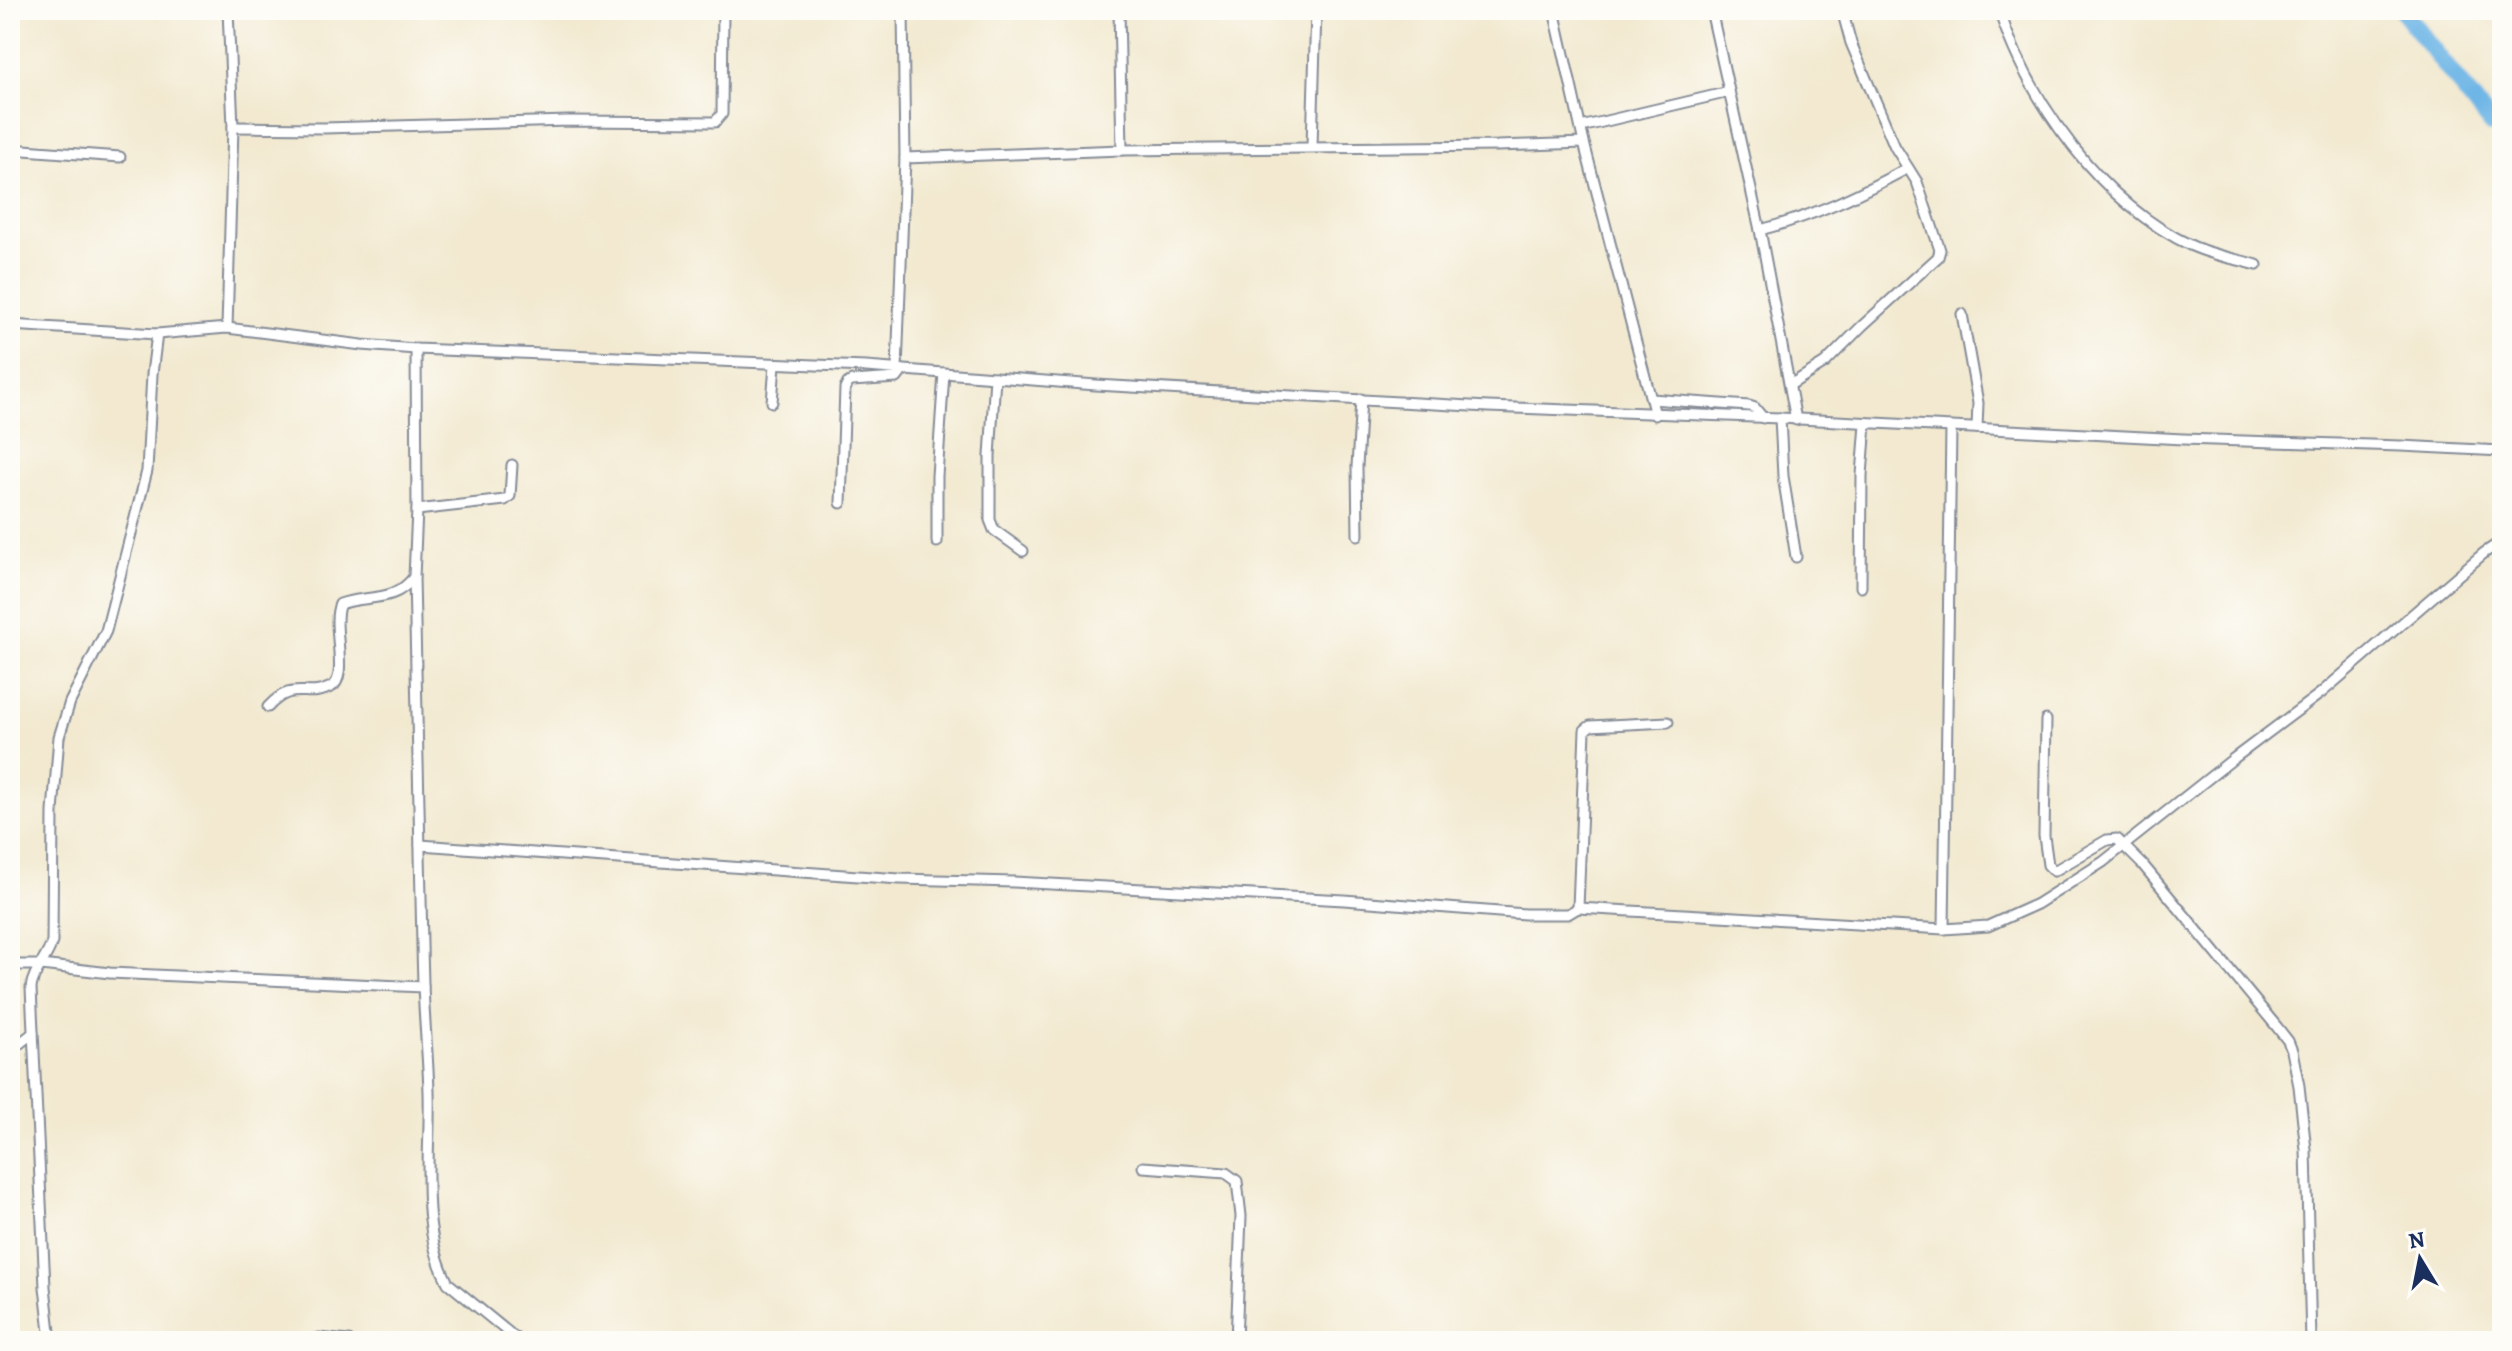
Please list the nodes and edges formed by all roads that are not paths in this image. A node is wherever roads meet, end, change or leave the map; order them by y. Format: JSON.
{"nodes":[{"id":1,"x":228,"y":10,"type":"edge"},
{"id":2,"x":723,"y":10,"type":"edge"},
{"id":3,"x":903,"y":10,"type":"edge"},
{"id":4,"x":1119,"y":10,"type":"edge"},
{"id":5,"x":1316,"y":10,"type":"edge"},
{"id":6,"x":1554,"y":10,"type":"edge"},
{"id":7,"x":1711,"y":10,"type":"edge"},
{"id":8,"x":1842,"y":10,"type":"edge"},
{"id":9,"x":1999,"y":10,"type":"edge"},
{"id":10,"x":1729,"y":92,"type":"junction"},
{"id":11,"x":233,"y":127,"type":"junction"},
{"id":12,"x":1581,"y":127,"type":"junction"},
{"id":13,"x":1584,"y":143,"type":"junction"},
{"id":14,"x":1312,"y":146,"type":"junction"},
{"id":15,"x":10,"y":149,"type":"edge"},
{"id":16,"x":1122,"y":150,"type":"junction"},
{"id":17,"x":120,"y":157,"type":"dead end"},
{"id":18,"x":905,"y":158,"type":"junction"},
{"id":19,"x":1908,"y":168,"type":"junction"},
{"id":20,"x":1760,"y":230,"type":"junction"},
{"id":21,"x":2257,"y":265,"type":"dead end"},
{"id":22,"x":1962,"y":314,"type":"dead end"},
{"id":23,"x":10,"y":325,"type":"edge"},
{"id":24,"x":227,"y":328,"type":"junction"},
{"id":25,"x":157,"y":334,"type":"junction"},
{"id":26,"x":416,"y":349,"type":"junction"},
{"id":27,"x":775,"y":365,"type":"junction"},
{"id":28,"x":900,"y":370,"type":"junction"},
{"id":29,"x":944,"y":373,"type":"junction"},
{"id":30,"x":995,"y":377,"type":"junction"},
{"id":31,"x":1790,"y":385,"type":"junction"},
{"id":32,"x":1361,"y":399,"type":"junction"},
{"id":33,"x":1651,"y":399,"type":"junction"},
{"id":34,"x":772,"y":402,"type":"dead end"},
{"id":35,"x":1655,"y":415,"type":"junction"},
{"id":36,"x":1763,"y":418,"type":"junction"},
{"id":37,"x":1780,"y":418,"type":"junction"},
{"id":38,"x":1796,"y":420,"type":"junction"},
{"id":39,"x":1866,"y":424,"type":"junction"},
{"id":40,"x":1951,"y":428,"type":"junction"},
{"id":41,"x":1977,"y":428,"type":"junction"},
{"id":42,"x":2502,"y":451,"type":"edge"},
{"id":43,"x":512,"y":465,"type":"dead end"},
{"id":44,"x":841,"y":503,"type":"dead end"},
{"id":45,"x":417,"y":510,"type":"junction"},
{"id":46,"x":1358,"y":535,"type":"dead end"},
{"id":47,"x":2502,"y":541,"type":"edge"},
{"id":48,"x":937,"y":542,"type":"dead end"},
{"id":49,"x":1023,"y":551,"type":"dead end"},
{"id":50,"x":1796,"y":557,"type":"dead end"},
{"id":51,"x":414,"y":577,"type":"junction"},
{"id":52,"x":1861,"y":587,"type":"dead end"},
{"id":53,"x":268,"y":707,"type":"dead end"},
{"id":54,"x":2046,"y":720,"type":"dead end"},
{"id":55,"x":1668,"y":722,"type":"dead end"},
{"id":56,"x":420,"y":845,"type":"junction"},
{"id":57,"x":2125,"y":845,"type":"junction"},
{"id":58,"x":1578,"y":908,"type":"junction"},
{"id":59,"x":1944,"y":929,"type":"junction"},
{"id":60,"x":10,"y":965,"type":"edge"},
{"id":61,"x":41,"y":965,"type":"junction"},
{"id":62,"x":423,"y":987,"type":"junction"},
{"id":63,"x":33,"y":1033,"type":"junction"},
{"id":64,"x":10,"y":1051,"type":"edge"},
{"id":65,"x":1143,"y":1167,"type":"dead end"},
{"id":66,"x":51,"y":1341,"type":"edge"},
{"id":67,"x":312,"y":1341,"type":"edge"},
{"id":68,"x":349,"y":1341,"type":"edge"},
{"id":69,"x":519,"y":1341,"type":"edge"},
{"id":70,"x":1236,"y":1341,"type":"edge"},
{"id":71,"x":2311,"y":1341,"type":"edge"}],
"edges":[{"from":1,"to":11,"type":"street"},
{"from":2,"to":11,"type":"street"},
{"from":3,"to":18,"type":"street"},
{"from":4,"to":16,"type":"street"},
{"from":5,"to":14,"type":"street"},
{"from":6,"to":12,"type":"street"},
{"from":7,"to":10,"type":"street"},
{"from":8,"to":19,"type":"street"},
{"from":9,"to":21,"type":"street"},
{"from":10,"to":12,"type":"street"},
{"from":10,"to":20,"type":"street"},
{"from":11,"to":24,"type":"street"},
{"from":12,"to":13,"type":"street"},
{"from":13,"to":14,"type":"street"},
{"from":13,"to":33,"type":"street"},
{"from":14,"to":16,"type":"street"},
{"from":15,"to":17,"type":"street"},
{"from":16,"to":18,"type":"street"},
{"from":18,"to":28,"type":"street"},
{"from":19,"to":20,"type":"street"},
{"from":19,"to":31,"type":"street"},
{"from":20,"to":31,"type":"street"},
{"from":22,"to":41,"type":"street"},
{"from":23,"to":25,"type":"street"},
{"from":24,"to":25,"type":"street"},
{"from":24,"to":26,"type":"street"},
{"from":25,"to":61,"type":"street"},
{"from":26,"to":27,"type":"street"},
{"from":26,"to":45,"type":"street"},
{"from":27,"to":28,"type":"street"},
{"from":27,"to":34,"type":"street"},
{"from":28,"to":29,"type":"street"},
{"from":28,"to":44,"type":"street"},
{"from":29,"to":30,"type":"street"},
{"from":29,"to":48,"type":"street"},
{"from":30,"to":32,"type":"street"},
{"from":30,"to":49,"type":"street"},
{"from":31,"to":38,"type":"street"},
{"from":32,"to":35,"type":"street"},
{"from":32,"to":46,"type":"street"},
{"from":33,"to":35,"type":"street"},
{"from":33,"to":36,"type":"street"},
{"from":35,"to":36,"type":"street"},
{"from":36,"to":37,"type":"street"},
{"from":37,"to":38,"type":"street"},
{"from":37,"to":50,"type":"street"},
{"from":38,"to":39,"type":"street"},
{"from":39,"to":40,"type":"street"},
{"from":39,"to":52,"type":"street"},
{"from":40,"to":41,"type":"street"},
{"from":40,"to":59,"type":"street"},
{"from":41,"to":42,"type":"street"},
{"from":43,"to":45,"type":"street"},
{"from":45,"to":51,"type":"street"},
{"from":47,"to":57,"type":"street"},
{"from":51,"to":53,"type":"street"},
{"from":51,"to":56,"type":"street"},
{"from":54,"to":57,"type":"street"},
{"from":55,"to":58,"type":"street"},
{"from":56,"to":58,"type":"street"},
{"from":56,"to":62,"type":"street"},
{"from":57,"to":59,"type":"street"},
{"from":57,"to":71,"type":"street"},
{"from":58,"to":59,"type":"street"},
{"from":60,"to":61,"type":"street"},
{"from":61,"to":62,"type":"street"},
{"from":61,"to":63,"type":"street"},
{"from":62,"to":69,"type":"street"},
{"from":63,"to":64,"type":"street"},
{"from":63,"to":66,"type":"street"},
{"from":65,"to":70,"type":"street"},
{"from":67,"to":68,"type":"street"}]}
